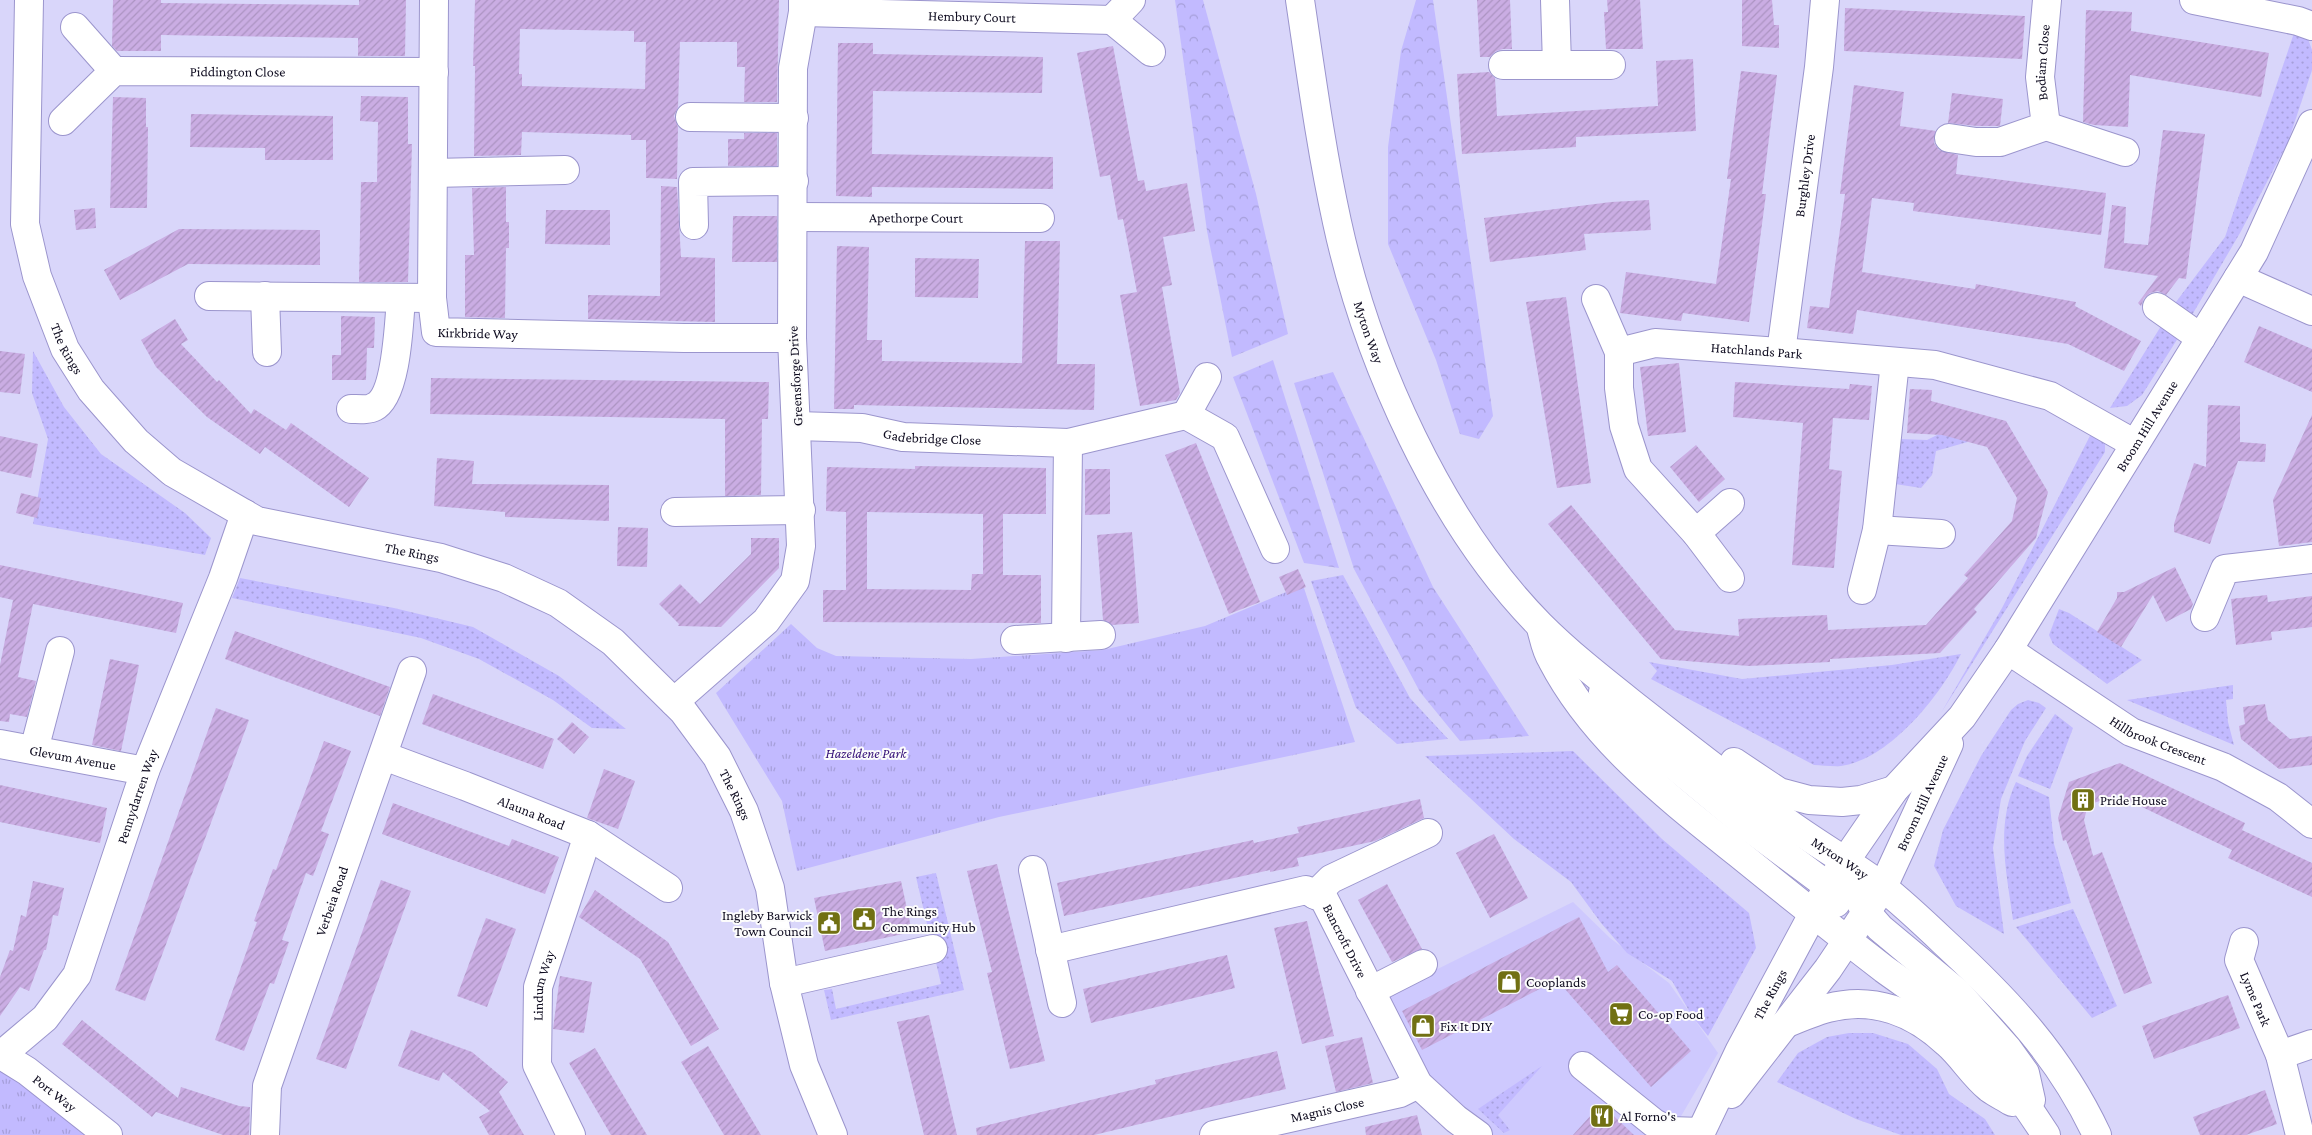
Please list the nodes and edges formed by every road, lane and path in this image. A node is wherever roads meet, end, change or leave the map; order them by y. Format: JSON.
{"nodes":[{"id":1,"x":28,"y":0,"type":"edge"},
{"id":2,"x":434,"y":0,"type":"edge"},
{"id":3,"x":1131,"y":0,"type":"edge"},
{"id":4,"x":1300,"y":0,"type":"edge"},
{"id":5,"x":1555,"y":0,"type":"edge"},
{"id":6,"x":1825,"y":0,"type":"edge"},
{"id":7,"x":2047,"y":0,"type":"edge"},
{"id":8,"x":2194,"y":0,"type":"edge"},
{"id":9,"x":803,"y":6,"type":"edge"},
{"id":10,"x":1112,"y":20,"type":"junction"},
{"id":11,"x":2312,"y":26,"type":"edge"},
{"id":12,"x":75,"y":27,"type":"dead end"},
{"id":13,"x":1151,"y":52,"type":"dead end"},
{"id":14,"x":1503,"y":65,"type":"dead end"},
{"id":15,"x":1557,"y":65,"type":"junction"},
{"id":16,"x":1611,"y":65,"type":"dead end"},
{"id":17,"x":114,"y":71,"type":"junction"},
{"id":18,"x":434,"y":72,"type":"junction"},
{"id":19,"x":690,"y":117,"type":"dead end"},
{"id":20,"x":794,"y":118,"type":"junction"},
{"id":21,"x":63,"y":121,"type":"dead end"},
{"id":22,"x":2312,"y":124,"type":"edge"},
{"id":23,"x":2046,"y":126,"type":"junction"},
{"id":24,"x":1949,"y":138,"type":"dead end"},
{"id":25,"x":2125,"y":152,"type":"dead end"},
{"id":26,"x":566,"y":170,"type":"dead end"},
{"id":27,"x":433,"y":173,"type":"junction"},
{"id":28,"x":794,"y":180,"type":"junction"},
{"id":29,"x":794,"y":217,"type":"junction"},
{"id":30,"x":1040,"y":218,"type":"dead end"},
{"id":31,"x":694,"y":225,"type":"dead end"},
{"id":32,"x":2238,"y":278,"type":"junction"},
{"id":33,"x":209,"y":296,"type":"dead end"},
{"id":34,"x":265,"y":296,"type":"junction"},
{"id":35,"x":402,"y":298,"type":"junction"},
{"id":36,"x":432,"y":298,"type":"junction"},
{"id":37,"x":1596,"y":299,"type":"dead end"},
{"id":38,"x":2157,"y":307,"type":"dead end"},
{"id":39,"x":2312,"y":311,"type":"edge"},
{"id":40,"x":792,"y":338,"type":"junction"},
{"id":41,"x":2201,"y":338,"type":"junction"},
{"id":42,"x":266,"y":352,"type":"dead end"},
{"id":43,"x":1619,"y":352,"type":"junction"},
{"id":44,"x":1781,"y":352,"type":"junction"},
{"id":45,"x":1896,"y":362,"type":"junction"},
{"id":46,"x":1207,"y":376,"type":"dead end"},
{"id":47,"x":352,"y":409,"type":"dead end"},
{"id":48,"x":1186,"y":415,"type":"junction"},
{"id":49,"x":797,"y":426,"type":"junction"},
{"id":50,"x":1068,"y":443,"type":"junction"},
{"id":51,"x":2136,"y":444,"type":"junction"},
{"id":52,"x":1730,"y":503,"type":"dead end"},
{"id":53,"x":800,"y":510,"type":"junction"},
{"id":54,"x":674,"y":512,"type":"dead end"},
{"id":55,"x":245,"y":514,"type":"junction"},
{"id":56,"x":1877,"y":530,"type":"junction"},
{"id":57,"x":1696,"y":534,"type":"junction"},
{"id":58,"x":1941,"y":534,"type":"dead end"},
{"id":59,"x":1275,"y":549,"type":"dead end"},
{"id":60,"x":2312,"y":559,"type":"edge"},
{"id":61,"x":1730,"y":578,"type":"dead end"},
{"id":62,"x":1862,"y":590,"type":"dead end"},
{"id":63,"x":2205,"y":617,"type":"dead end"},
{"id":64,"x":1539,"y":625,"type":"junction"},
{"id":65,"x":1101,"y":635,"type":"dead end"},
{"id":66,"x":1066,"y":638,"type":"junction"},
{"id":67,"x":1015,"y":640,"type":"dead end"},
{"id":68,"x":2008,"y":650,"type":"junction"},
{"id":69,"x":60,"y":651,"type":"dead end"},
{"id":70,"x":1584,"y":665,"type":"junction"},
{"id":71,"x":412,"y":671,"type":"dead end"},
{"id":72,"x":674,"y":702,"type":"junction"},
{"id":73,"x":1962,"y":717,"type":"junction"},
{"id":74,"x":1659,"y":725,"type":"junction"},
{"id":75,"x":0,"y":744,"type":"edge"},
{"id":76,"x":34,"y":750,"type":"junction"},
{"id":77,"x":384,"y":756,"type":"junction"},
{"id":78,"x":145,"y":771,"type":"junction"},
{"id":79,"x":1894,"y":790,"type":"junction"},
{"id":80,"x":2312,"y":824,"type":"edge"},
{"id":81,"x":1428,"y":833,"type":"dead end"},
{"id":82,"x":588,"y":835,"type":"junction"},
{"id":83,"x":1844,"y":861,"type":"junction"},
{"id":84,"x":1033,"y":870,"type":"dead end"},
{"id":85,"x":668,"y":888,"type":"dead end"},
{"id":86,"x":1316,"y":895,"type":"junction"},
{"id":87,"x":1845,"y":900,"type":"junction"},
{"id":88,"x":1847,"y":940,"type":"junction"},
{"id":89,"x":2244,"y":942,"type":"dead end"},
{"id":90,"x":933,"y":949,"type":"dead end"},
{"id":91,"x":1050,"y":950,"type":"junction"},
{"id":92,"x":1423,"y":964,"type":"dead end"},
{"id":93,"x":784,"y":983,"type":"junction"},
{"id":94,"x":1370,"y":991,"type":"junction"},
{"id":95,"x":1062,"y":1003,"type":"dead end"},
{"id":96,"x":1783,"y":1024,"type":"junction"},
{"id":97,"x":2312,"y":1044,"type":"edge"},
{"id":98,"x":2280,"y":1054,"type":"junction"},
{"id":99,"x":0,"y":1055,"type":"edge"},
{"id":100,"x":1583,"y":1066,"type":"dead end"},
{"id":101,"x":1418,"y":1084,"type":"junction"},
{"id":102,"x":2041,"y":1126,"type":"edge"},
{"id":103,"x":1228,"y":1133,"type":"edge"},
{"id":104,"x":1700,"y":1134,"type":"edge"},
{"id":105,"x":108,"y":1135,"type":"edge"},
{"id":106,"x":265,"y":1135,"type":"edge"},
{"id":107,"x":572,"y":1135,"type":"edge"},
{"id":108,"x":833,"y":1135,"type":"edge"},
{"id":109,"x":1478,"y":1135,"type":"edge"},
{"id":110,"x":2097,"y":1135,"type":"edge"},
{"id":111,"x":2300,"y":1135,"type":"edge"}],
"edges":[{"from":1,"to":55,"type":"street","name":"The Rings"},
{"from":2,"to":18,"type":"street","name":"Kirkbride Way"},
{"from":3,"to":10,"type":"street"},
{"from":4,"to":64,"type":"street","name":"Myton Way"},
{"from":5,"to":15,"type":"street"},
{"from":6,"to":44,"type":"street","name":"Burghley Drive"},
{"from":7,"to":23,"type":"street","name":"Bodiam Close"},
{"from":8,"to":11,"type":"street"},
{"from":9,"to":10,"type":"street","name":"Hembury Court"},
{"from":9,"to":20,"type":"street","name":"Greensforge Drive"},
{"from":10,"to":13,"type":"street"},
{"from":12,"to":17,"type":"street"},
{"from":14,"to":15,"type":"street"},
{"from":15,"to":16,"type":"street"},
{"from":17,"to":18,"type":"street","name":"Piddington Close"},
{"from":17,"to":21,"type":"street"},
{"from":18,"to":27,"type":"street","name":"Kirkbride Way"},
{"from":19,"to":20,"type":"street"},
{"from":20,"to":28,"type":"street","name":"Greensforge Drive"},
{"from":22,"to":32,"type":"street","name":"Broom Hill Avenue"},
{"from":23,"to":24,"type":"street"},
{"from":23,"to":25,"type":"street"},
{"from":26,"to":27,"type":"street"},
{"from":27,"to":36,"type":"street","name":"Kirkbride Way"},
{"from":28,"to":29,"type":"street","name":"Greensforge Drive"},
{"from":28,"to":31,"type":"street"},
{"from":29,"to":30,"type":"street","name":"Apethorpe Court"},
{"from":29,"to":40,"type":"street","name":"Greensforge Drive"},
{"from":32,"to":39,"type":"street"},
{"from":32,"to":41,"type":"street","name":"Broom Hill Avenue"},
{"from":33,"to":34,"type":"street"},
{"from":34,"to":35,"type":"street"},
{"from":34,"to":42,"type":"street"},
{"from":35,"to":36,"type":"street"},
{"from":35,"to":47,"type":"street"},
{"from":36,"to":40,"type":"street","name":"Kirkbride Way"},
{"from":37,"to":43,"type":"street"},
{"from":38,"to":41,"type":"street"},
{"from":40,"to":49,"type":"street","name":"Greensforge Drive"},
{"from":41,"to":51,"type":"street","name":"Broom Hill Avenue"},
{"from":43,"to":44,"type":"street","name":"Hatchlands Park"},
{"from":43,"to":57,"type":"street"},
{"from":44,"to":45,"type":"street","name":"Hatchlands Park"},
{"from":45,"to":51,"type":"street","name":"Hatchlands Park"},
{"from":45,"to":56,"type":"street"},
{"from":46,"to":48,"type":"street"},
{"from":48,"to":50,"type":"street","name":"Gadebridge Close"},
{"from":48,"to":59,"type":"street"},
{"from":49,"to":50,"type":"street","name":"Gadebridge Close"},
{"from":49,"to":53,"type":"street","name":"Greensforge Drive"},
{"from":50,"to":66,"type":"street"},
{"from":51,"to":68,"type":"street","name":"Broom Hill Avenue"},
{"from":52,"to":57,"type":"street"},
{"from":53,"to":54,"type":"street"},
{"from":53,"to":72,"type":"street","name":"Greensforge Drive"},
{"from":55,"to":72,"type":"street","name":"The Rings"},
{"from":55,"to":78,"type":"street","name":"Pennydarren Way"},
{"from":56,"to":58,"type":"street"},
{"from":56,"to":62,"type":"street"},
{"from":57,"to":61,"type":"street"},
{"from":60,"to":63,"type":"street"},
{"from":64,"to":70,"type":"street","name":"Myton Way"},
{"from":64,"to":87,"type":"street","name":"Myton Way"},
{"from":65,"to":66,"type":"street"},
{"from":66,"to":67,"type":"street"},
{"from":68,"to":73,"type":"street","name":"Broom Hill Avenue"},
{"from":68,"to":80,"type":"street","name":"Hillbrook Crescent"},
{"from":69,"to":76,"type":"street"},
{"from":70,"to":74,"type":"street","name":"Myton Way"},
{"from":70,"to":87,"type":"street"},
{"from":71,"to":77,"type":"street","name":"Verbeia Road"},
{"from":72,"to":93,"type":"street","name":"The Rings"},
{"from":73,"to":79,"type":"street","name":"Broom Hill Avenue"},
{"from":73,"to":87,"type":"street","name":"Broom Hill Avenue"},
{"from":74,"to":79,"type":"street"},
{"from":74,"to":83,"type":"street","name":"Myton Way"},
{"from":75,"to":76,"type":"street","name":"Glevum Avenue"},
{"from":76,"to":78,"type":"street","name":"Glevum Avenue"},
{"from":77,"to":82,"type":"street","name":"Alauna Road"},
{"from":77,"to":106,"type":"street","name":"Verbeia Road"},
{"from":78,"to":99,"type":"street","name":"Pennydarren Way"},
{"from":79,"to":83,"type":"street","name":"Broom Hill Avenue"},
{"from":81,"to":86,"type":"street"},
{"from":82,"to":85,"type":"street","name":"Alauna Road"},
{"from":82,"to":107,"type":"street","name":"Lindum Way"},
{"from":83,"to":87,"type":"street","name":"Myton Way"},
{"from":84,"to":91,"type":"street"},
{"from":86,"to":91,"type":"street","name":"Bancroft Drive"},
{"from":86,"to":94,"type":"street","name":"Bancroft Drive"},
{"from":87,"to":88,"type":"street"},
{"from":87,"to":102,"type":"street"},
{"from":87,"to":104,"type":"street","name":"The Rings"},
{"from":87,"to":110,"type":"street","name":"Myton Way"},
{"from":88,"to":96,"type":"street","name":"The Rings"},
{"from":88,"to":102,"type":"street"},
{"from":89,"to":98,"type":"street","name":"Lyme Park"},
{"from":90,"to":93,"type":"street"},
{"from":91,"to":95,"type":"street"},
{"from":92,"to":94,"type":"street"},
{"from":93,"to":108,"type":"street","name":"The Rings"},
{"from":94,"to":101,"type":"street","name":"Bancroft Drive"},
{"from":96,"to":102,"type":"street"},
{"from":96,"to":104,"type":"street","name":"The Rings"},
{"from":97,"to":98,"type":"street"},
{"from":98,"to":111,"type":"street","name":"Lyme Park"},
{"from":99,"to":105,"type":"street","name":"Port Way"},
{"from":100,"to":104,"type":"street"},
{"from":101,"to":103,"type":"street","name":"Magnis Close"},
{"from":101,"to":109,"type":"street","name":"Bancroft Drive"}]}
